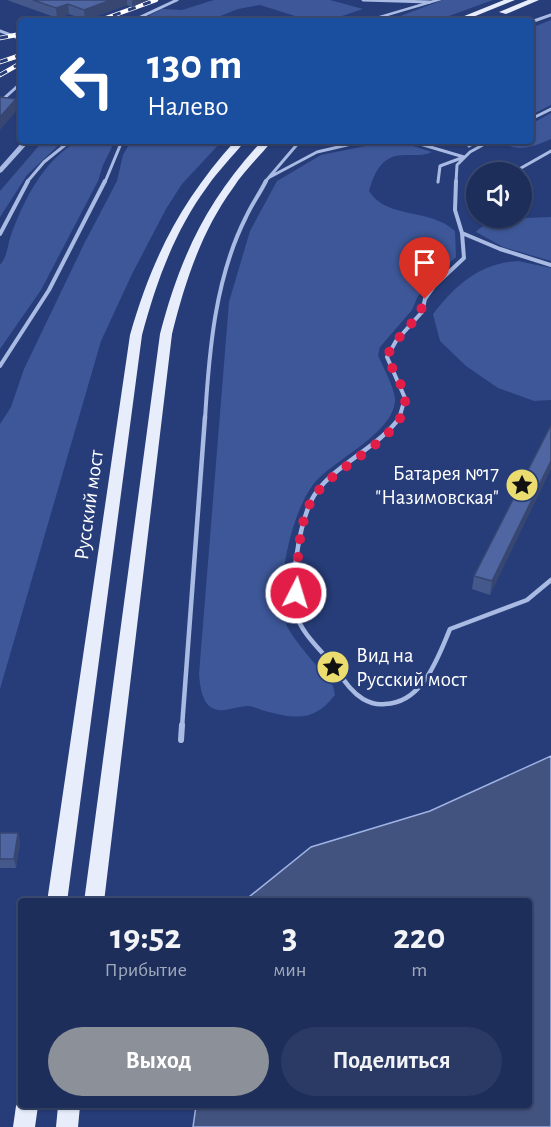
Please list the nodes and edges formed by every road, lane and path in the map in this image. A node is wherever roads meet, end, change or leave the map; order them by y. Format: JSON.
{"nodes":[{"id":1,"x":177,"y":0,"type":"edge"},
{"id":2,"x":363,"y":0,"type":"edge"},
{"id":3,"x":512,"y":0,"type":"edge"},
{"id":4,"x":536,"y":0,"type":"edge"},
{"id":5,"x":436,"y":1,"type":"edge"},
{"id":6,"x":551,"y":15,"type":"edge"},
{"id":7,"x":138,"y":18,"type":"edge"},
{"id":8,"x":376,"y":18,"type":"edge"},
{"id":9,"x":464,"y":18,"type":"edge"},
{"id":10,"x":488,"y":18,"type":"edge"},
{"id":11,"x":534,"y":21,"type":"edge"},
{"id":12,"x":0,"y":31,"type":"edge"},
{"id":13,"x":18,"y":38,"type":"edge"},
{"id":14,"x":18,"y":86,"type":"edge"},
{"id":15,"x":0,"y":102,"type":"edge"},
{"id":16,"x":551,"y":109,"type":"edge"},
{"id":17,"x":534,"y":118,"type":"edge"},
{"id":18,"x":24,"y":144,"type":"edge"},
{"id":19,"x":66,"y":144,"type":"edge"},
{"id":20,"x":121,"y":144,"type":"edge"},
{"id":21,"x":237,"y":144,"type":"edge"},
{"id":22,"x":264,"y":144,"type":"edge"},
{"id":23,"x":297,"y":144,"type":"edge"},
{"id":24,"x":351,"y":144,"type":"edge"},
{"id":25,"x":420,"y":144,"type":"edge"},
{"id":26,"x":473,"y":144,"type":"edge"},
{"id":27,"x":485,"y":144,"type":"edge"},
{"id":28,"x":469,"y":146,"type":"dead end"},
{"id":29,"x":551,"y":151,"type":"edge"},
{"id":30,"x":464,"y":157,"type":"junction"},
{"id":31,"x":532,"y":162,"type":"edge"},
{"id":32,"x":0,"y":171,"type":"edge"},
{"id":33,"x":269,"y":177,"type":"junction"},
{"id":34,"x":438,"y":182,"type":"dead end"},
{"id":35,"x":462,"y":233,"type":"junction"},
{"id":36,"x":0,"y":234,"type":"edge"},
{"id":37,"x":551,"y":265,"type":"edge"},
{"id":38,"x":0,"y":366,"type":"edge"},
{"id":39,"x":551,"y":580,"type":"edge"},
{"id":40,"x":181,"y":740,"type":"dead end"},
{"id":41,"x":58,"y":898,"type":"edge"},
{"id":42,"x":95,"y":898,"type":"edge"},
{"id":43,"x":27,"y":1108,"type":"edge"},
{"id":44,"x":69,"y":1108,"type":"edge"},
{"id":45,"x":24,"y":1127,"type":"edge"},
{"id":46,"x":67,"y":1127,"type":"edge"}],
"edges":[{"from":1,"to":7,"type":"lane"},
{"from":2,"to":5,"type":"lane"},
{"from":3,"to":9,"type":"main road"},
{"from":4,"to":10,"type":"main road"},
{"from":5,"to":8,"type":"street"},
{"from":6,"to":11,"type":"lane"},
{"from":12,"to":13,"type":"lane"},
{"from":14,"to":15,"type":"lane"},
{"from":16,"to":17,"type":"lane"},
{"from":18,"to":32,"type":"street"},
{"from":19,"to":36,"type":"lane"},
{"from":20,"to":38,"type":"lane"},
{"from":21,"to":41,"type":"main road","name":"Русский мост"},
{"from":22,"to":42,"type":"main road"},
{"from":23,"to":33,"type":"lane"},
{"from":24,"to":33,"type":"lane"},
{"from":25,"to":30,"type":"lane"},
{"from":26,"to":28,"type":"lane"},
{"from":27,"to":30,"type":"lane"},
{"from":29,"to":31,"type":"lane"},
{"from":30,"to":34,"type":"lane"},
{"from":30,"to":35,"type":"lane"},
{"from":33,"to":40,"type":"lane"},
{"from":35,"to":37,"type":"lane"},
{"from":35,"to":39,"type":"lane"},
{"from":43,"to":45,"type":"main road"},
{"from":44,"to":46,"type":"main road"}]}
